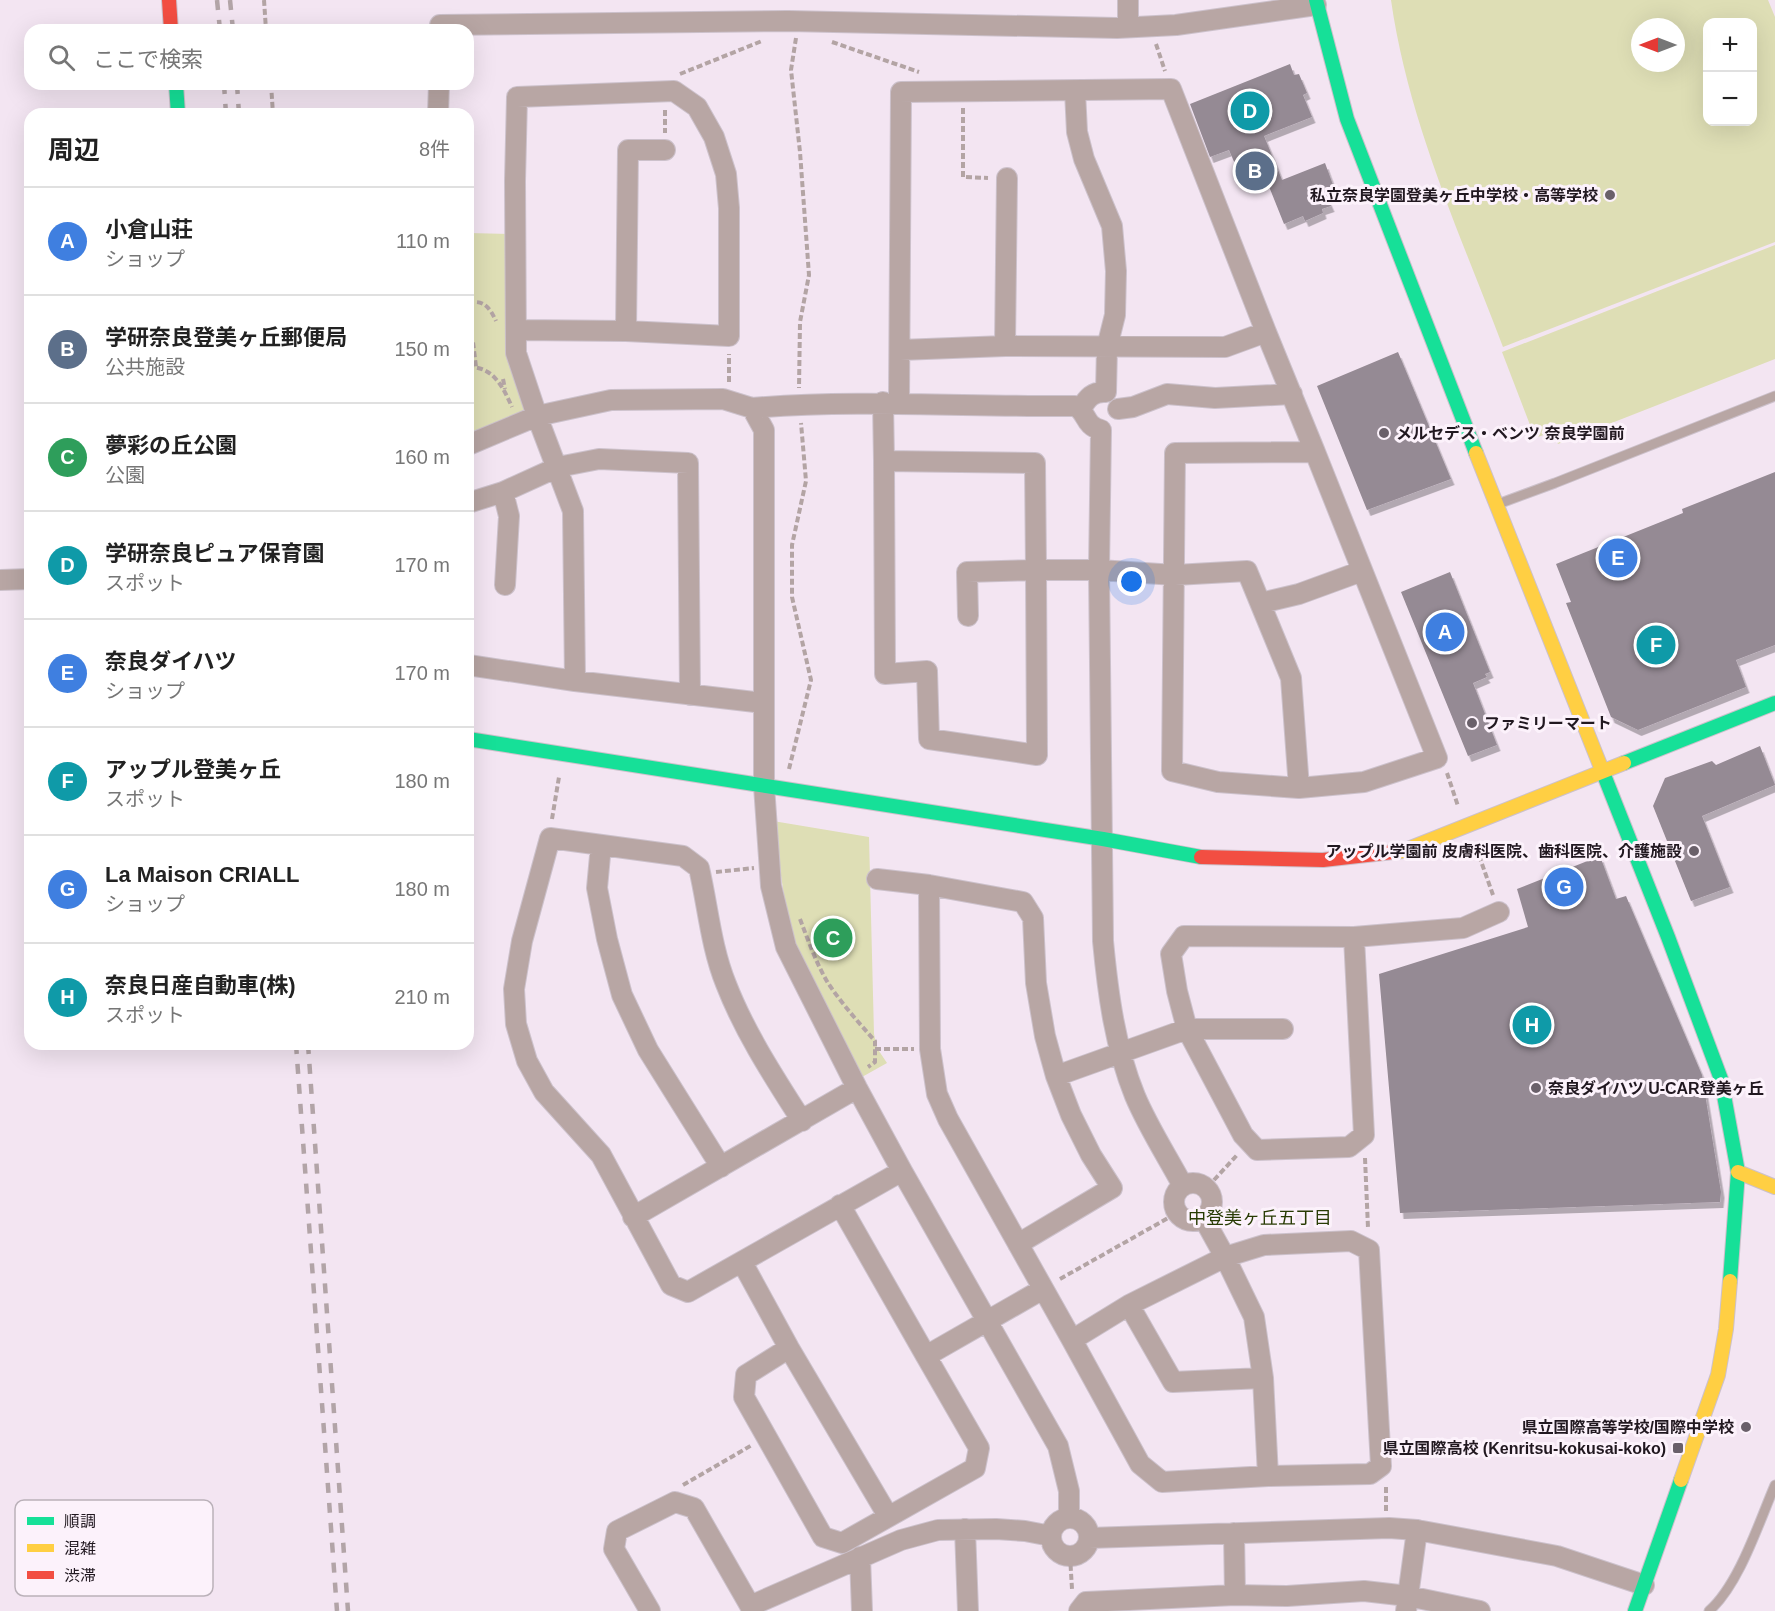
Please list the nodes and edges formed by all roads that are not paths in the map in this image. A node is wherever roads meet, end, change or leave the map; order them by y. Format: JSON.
{"nodes":[{"id":1,"x":169,"y":0,"type":"edge"},
{"id":2,"x":1128,"y":0,"type":"edge"},
{"id":3,"x":1316,"y":3,"type":"edge"},
{"id":4,"x":171,"y":24,"type":"edge"},
{"id":5,"x":474,"y":25,"type":"edge"},
{"id":6,"x":1128,"y":27,"type":"junction"},
{"id":7,"x":176,"y":90,"type":"edge"},
{"id":8,"x":439,"y":90,"type":"edge"},
{"id":9,"x":1075,"y":91,"type":"junction"},
{"id":10,"x":178,"y":108,"type":"edge"},
{"id":11,"x":438,"y":108,"type":"edge"},
{"id":12,"x":665,"y":150,"type":"dead end"},
{"id":13,"x":1007,"y":178,"type":"road end"},
{"id":14,"x":517,"y":330,"type":"junction"},
{"id":15,"x":626,"y":331,"type":"junction"},
{"id":16,"x":1266,"y":332,"type":"junction"},
{"id":17,"x":1005,"y":346,"type":"junction"},
{"id":18,"x":1107,"y":346,"type":"junction"},
{"id":19,"x":900,"y":350,"type":"junction"},
{"id":20,"x":1106,"y":392,"type":"junction"},
{"id":21,"x":1292,"y":394,"type":"junction"},
{"id":22,"x":1775,"y":396,"type":"edge"},
{"id":23,"x":891,"y":403,"type":"junction"},
{"id":24,"x":752,"y":408,"type":"junction"},
{"id":25,"x":1080,"y":409,"type":"junction"},
{"id":26,"x":1118,"y":409,"type":"junction"},
{"id":27,"x":537,"y":416,"type":"junction"},
{"id":28,"x":1101,"y":430,"type":"junction"},
{"id":29,"x":474,"y":442,"type":"edge"},
{"id":30,"x":1315,"y":452,"type":"junction"},
{"id":31,"x":884,"y":461,"type":"junction"},
{"id":32,"x":558,"y":467,"type":"junction"},
{"id":33,"x":503,"y":492,"type":"junction"},
{"id":34,"x":474,"y":501,"type":"edge"},
{"id":35,"x":1496,"y":505,"type":"junction"},
{"id":36,"x":1036,"y":570,"type":"junction"},
{"id":37,"x":1099,"y":570,"type":"junction"},
{"id":38,"x":1362,"y":572,"type":"junction"},
{"id":39,"x":1175,"y":575,"type":"junction"},
{"id":40,"x":24,"y":579,"type":"edge"},
{"id":41,"x":0,"y":580,"type":"edge"},
{"id":42,"x":505,"y":585,"type":"dead end"},
{"id":43,"x":1261,"y":603,"type":"junction"},
{"id":44,"x":968,"y":616,"type":"dead end"},
{"id":45,"x":474,"y":666,"type":"edge"},
{"id":46,"x":575,"y":681,"type":"junction"},
{"id":47,"x":690,"y":695,"type":"junction"},
{"id":48,"x":764,"y":704,"type":"junction"},
{"id":49,"x":1774,"y":705,"type":"edge"},
{"id":50,"x":474,"y":740,"type":"edge"},
{"id":51,"x":1602,"y":773,"type":"junction"},
{"id":52,"x":764,"y":786,"type":"junction"},
{"id":53,"x":1299,"y":788,"type":"junction"},
{"id":54,"x":1103,"y":839,"type":"junction"},
{"id":55,"x":601,"y":845,"type":"junction"},
{"id":56,"x":877,"y":879,"type":"dead end"},
{"id":57,"x":929,"y":885,"type":"junction"},
{"id":58,"x":1496,"y":903,"type":"road end"},
{"id":59,"x":1354,"y":937,"type":"junction"},
{"id":60,"x":1187,"y":1029,"type":"junction"},
{"id":61,"x":1283,"y":1029,"type":"dead end"},
{"id":62,"x":1120,"y":1052,"type":"junction"},
{"id":63,"x":1056,"y":1076,"type":"junction"},
{"id":64,"x":858,"y":1080,"type":"junction"},
{"id":65,"x":802,"y":1121,"type":"junction"},
{"id":66,"x":721,"y":1167,"type":"junction"},
{"id":67,"x":902,"y":1171,"type":"junction"},
{"id":68,"x":1738,"y":1172,"type":"junction"},
{"id":69,"x":1183,"y":1186,"type":"junction"},
{"id":70,"x":1775,"y":1187,"type":"edge"},
{"id":71,"x":840,"y":1205,"type":"junction"},
{"id":72,"x":633,"y":1216,"type":"junction"},
{"id":73,"x":1204,"y":1219,"type":"junction"},
{"id":74,"x":1018,"y":1244,"type":"junction"},
{"id":75,"x":1225,"y":1257,"type":"junction"},
{"id":76,"x":742,"y":1262,"type":"junction"},
{"id":77,"x":1043,"y":1289,"type":"junction"},
{"id":78,"x":1129,"y":1305,"type":"junction"},
{"id":79,"x":987,"y":1321,"type":"junction"},
{"id":80,"x":1072,"y":1340,"type":"junction"},
{"id":81,"x":789,"y":1348,"type":"junction"},
{"id":82,"x":926,"y":1356,"type":"junction"},
{"id":83,"x":1263,"y":1378,"type":"junction"},
{"id":84,"x":1268,"y":1476,"type":"junction"},
{"id":85,"x":1775,"y":1485,"type":"edge"},
{"id":86,"x":888,"y":1516,"type":"junction"},
{"id":87,"x":1069,"y":1518,"type":"junction"},
{"id":88,"x":965,"y":1529,"type":"junction"},
{"id":89,"x":1416,"y":1530,"type":"junction"},
{"id":90,"x":1234,"y":1533,"type":"junction"},
{"id":91,"x":1051,"y":1536,"type":"junction"},
{"id":92,"x":1089,"y":1538,"type":"junction"},
{"id":93,"x":860,"y":1557,"type":"junction"},
{"id":94,"x":1644,"y":1585,"type":"junction"},
{"id":95,"x":1235,"y":1595,"type":"junction"},
{"id":96,"x":1287,"y":1603,"type":"edge"},
{"id":97,"x":1407,"y":1603,"type":"edge"},
{"id":98,"x":1184,"y":1604,"type":"edge"},
{"id":99,"x":752,"y":1608,"type":"edge"},
{"id":100,"x":650,"y":1611,"type":"edge"},
{"id":101,"x":862,"y":1611,"type":"edge"},
{"id":102,"x":968,"y":1611,"type":"edge"},
{"id":103,"x":1079,"y":1611,"type":"edge"},
{"id":104,"x":1480,"y":1611,"type":"edge"},
{"id":105,"x":1635,"y":1611,"type":"edge"},
{"id":106,"x":1709,"y":1611,"type":"edge"}],
"edges":[{"from":1,"to":4,"type":"street"},
{"from":2,"to":6,"type":"street"},
{"from":3,"to":6,"type":"street"},
{"from":3,"to":35,"type":"street"},
{"from":5,"to":6,"type":"street"},
{"from":7,"to":10,"type":"street"},
{"from":8,"to":11,"type":"street"},
{"from":9,"to":16,"type":"street"},
{"from":9,"to":18,"type":"street"},
{"from":9,"to":19,"type":"street"},
{"from":12,"to":15,"type":"street"},
{"from":13,"to":17,"type":"street"},
{"from":14,"to":15,"type":"street"},
{"from":14,"to":15,"type":"street"},
{"from":14,"to":27,"type":"street"},
{"from":16,"to":18,"type":"street"},
{"from":16,"to":21,"type":"street"},
{"from":17,"to":18,"type":"street"},
{"from":17,"to":19,"type":"street"},
{"from":18,"to":20,"type":"street"},
{"from":19,"to":23,"type":"street"},
{"from":20,"to":25,"type":"street"},
{"from":20,"to":26,"type":"street"},
{"from":21,"to":26,"type":"street"},
{"from":21,"to":30,"type":"street"},
{"from":22,"to":35,"type":"lane"},
{"from":23,"to":24,"type":"street"},
{"from":23,"to":25,"type":"street"},
{"from":23,"to":31,"type":"street"},
{"from":24,"to":27,"type":"street"},
{"from":24,"to":48,"type":"street"},
{"from":25,"to":28,"type":"street"},
{"from":26,"to":28,"type":"street"},
{"from":27,"to":29,"type":"street"},
{"from":27,"to":32,"type":"street"},
{"from":28,"to":37,"type":"street"},
{"from":30,"to":38,"type":"street"},
{"from":30,"to":39,"type":"street"},
{"from":31,"to":36,"type":"street"},
{"from":31,"to":36,"type":"street"},
{"from":32,"to":33,"type":"street"},
{"from":32,"to":46,"type":"street"},
{"from":32,"to":47,"type":"street"},
{"from":33,"to":34,"type":"street"},
{"from":33,"to":42,"type":"street"},
{"from":35,"to":51,"type":"street"},
{"from":36,"to":37,"type":"street"},
{"from":36,"to":44,"type":"street"},
{"from":37,"to":39,"type":"street"},
{"from":37,"to":54,"type":"street"},
{"from":38,"to":43,"type":"street"},
{"from":38,"to":53,"type":"street"},
{"from":39,"to":43,"type":"street"},
{"from":39,"to":53,"type":"street"},
{"from":40,"to":41,"type":"street"},
{"from":43,"to":53,"type":"street"},
{"from":45,"to":46,"type":"street"},
{"from":46,"to":47,"type":"street"},
{"from":47,"to":48,"type":"street"},
{"from":48,"to":52,"type":"street"},
{"from":49,"to":51,"type":"street"},
{"from":50,"to":52,"type":"street"},
{"from":51,"to":54,"type":"street"},
{"from":51,"to":68,"type":"street"},
{"from":52,"to":54,"type":"street"},
{"from":52,"to":64,"type":"street"},
{"from":54,"to":62,"type":"street"},
{"from":55,"to":65,"type":"street"},
{"from":55,"to":66,"type":"street"},
{"from":55,"to":72,"type":"street"},
{"from":56,"to":57,"type":"street"},
{"from":57,"to":63,"type":"street"},
{"from":57,"to":74,"type":"street"},
{"from":58,"to":59,"type":"street"},
{"from":59,"to":60,"type":"street"},
{"from":59,"to":60,"type":"street"},
{"from":60,"to":61,"type":"street"},
{"from":60,"to":62,"type":"street"},
{"from":62,"to":63,"type":"street"},
{"from":62,"to":69,"type":"street"},
{"from":63,"to":74,"type":"street"},
{"from":64,"to":65,"type":"street"},
{"from":64,"to":67,"type":"street"},
{"from":65,"to":66,"type":"street"},
{"from":66,"to":72,"type":"street"},
{"from":67,"to":71,"type":"street"},
{"from":67,"to":79,"type":"street"},
{"from":68,"to":70,"type":"street"},
{"from":68,"to":94,"type":"street"},
{"from":69,"to":73,"type":"street"},
{"from":69,"to":73,"type":"street"},
{"from":71,"to":76,"type":"street"},
{"from":71,"to":82,"type":"street"},
{"from":72,"to":76,"type":"street"},
{"from":73,"to":75,"type":"street"},
{"from":74,"to":77,"type":"street"},
{"from":75,"to":78,"type":"street"},
{"from":75,"to":83,"type":"street"},
{"from":75,"to":84,"type":"street"},
{"from":76,"to":81,"type":"street"},
{"from":77,"to":79,"type":"street"},
{"from":77,"to":80,"type":"street"},
{"from":78,"to":80,"type":"street"},
{"from":78,"to":83,"type":"street"},
{"from":79,"to":82,"type":"street"},
{"from":79,"to":87,"type":"street"},
{"from":80,"to":84,"type":"street"},
{"from":81,"to":86,"type":"street"},
{"from":81,"to":86,"type":"street"},
{"from":82,"to":86,"type":"street"},
{"from":83,"to":84,"type":"street"},
{"from":85,"to":106,"type":"lane"},
{"from":87,"to":91,"type":"street"},
{"from":87,"to":92,"type":"street"},
{"from":88,"to":91,"type":"street"},
{"from":88,"to":93,"type":"street"},
{"from":88,"to":102,"type":"street"},
{"from":89,"to":90,"type":"street"},
{"from":89,"to":94,"type":"street"},
{"from":89,"to":97,"type":"street"},
{"from":90,"to":92,"type":"street"},
{"from":90,"to":95,"type":"street"},
{"from":91,"to":92,"type":"street"},
{"from":93,"to":99,"type":"street"},
{"from":93,"to":101,"type":"street"},
{"from":94,"to":105,"type":"street"},
{"from":95,"to":96,"type":"street"},
{"from":95,"to":98,"type":"street"},
{"from":96,"to":97,"type":"street"},
{"from":97,"to":104,"type":"street"},
{"from":98,"to":103,"type":"street"},
{"from":99,"to":100,"type":"street"}]}
